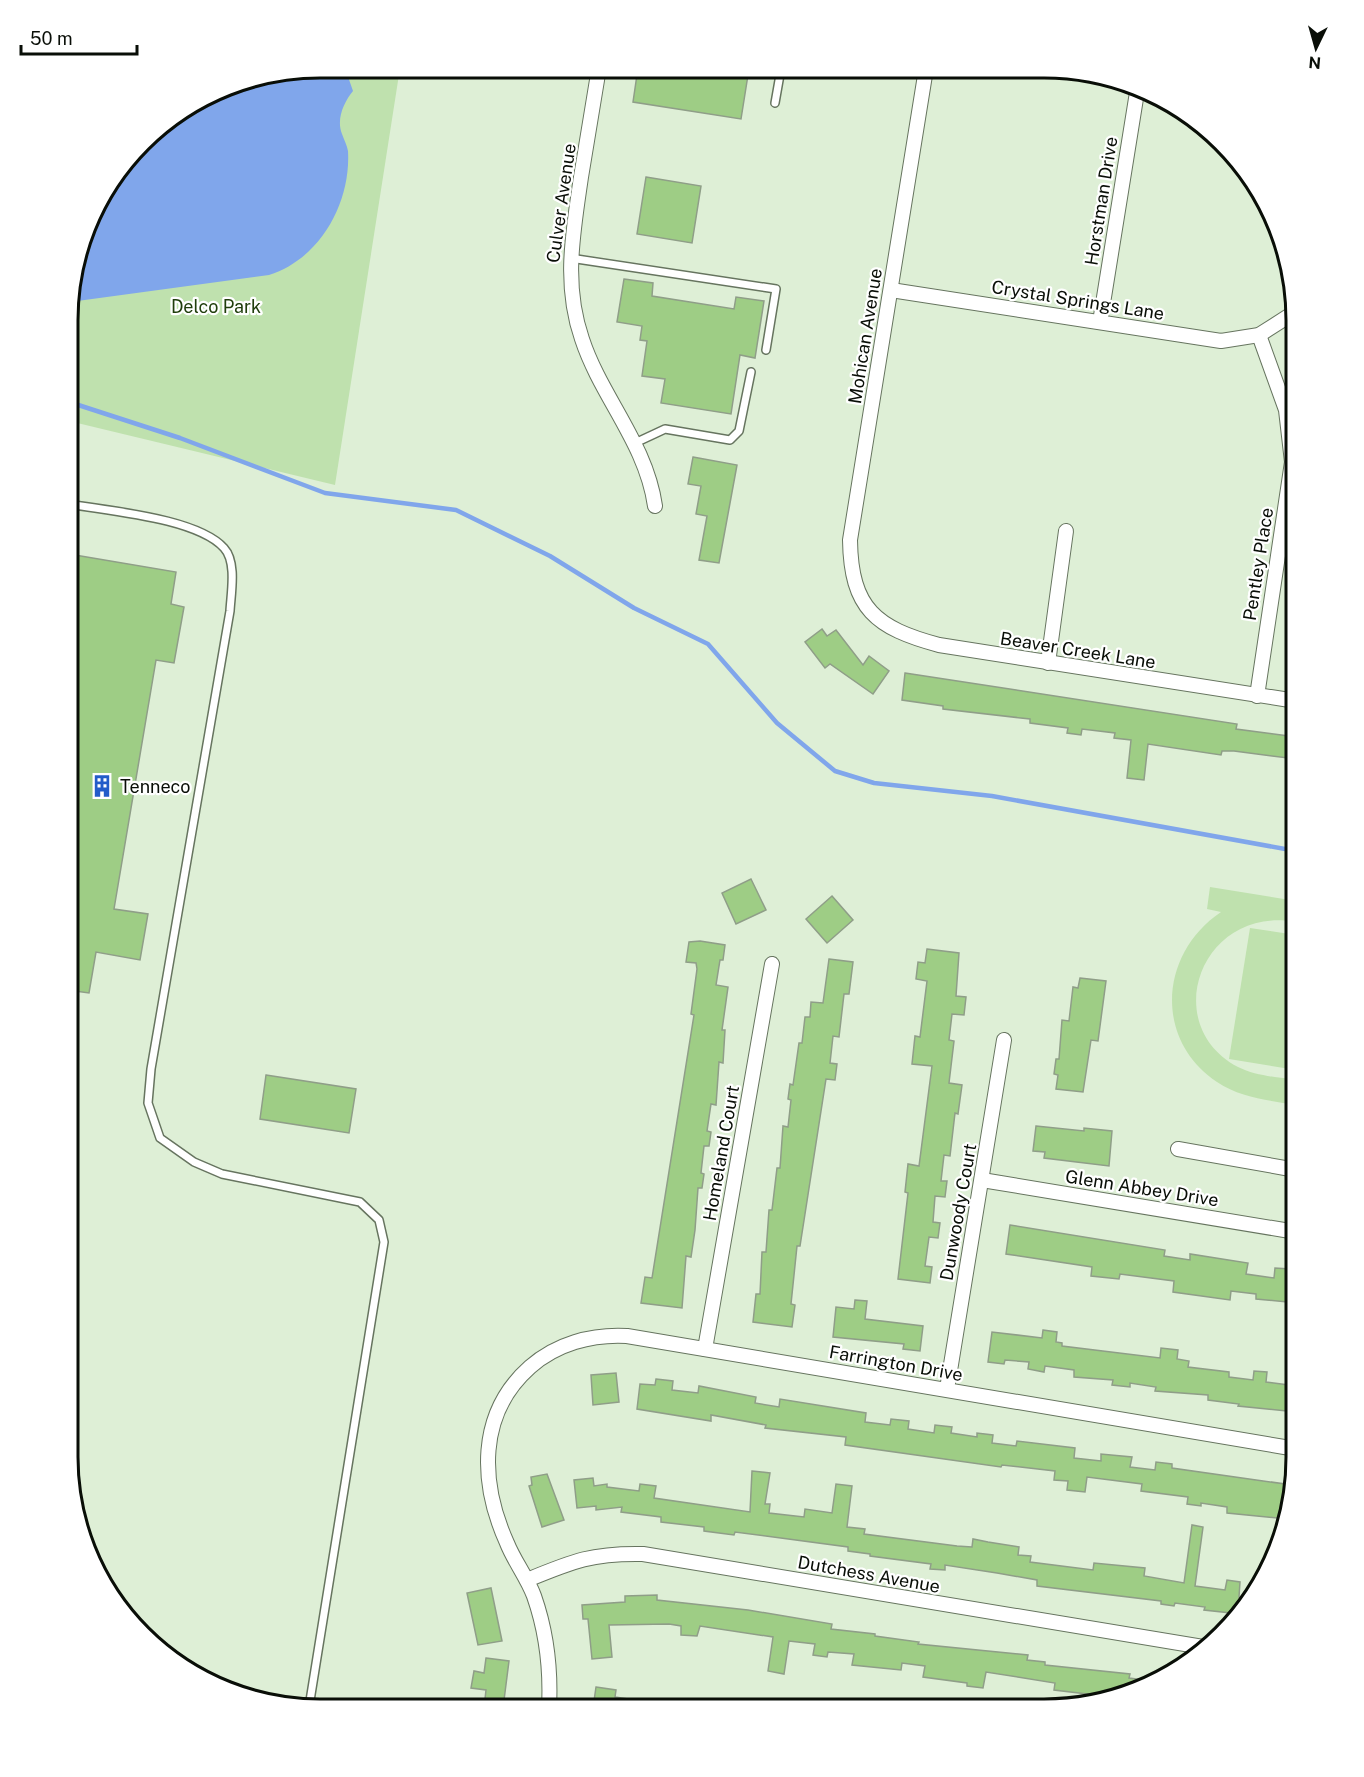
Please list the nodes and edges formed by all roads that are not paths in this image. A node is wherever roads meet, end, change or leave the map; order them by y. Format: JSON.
{"nodes":[{"id":1,"x":597,"y":78,"type":"edge"},
{"id":2,"x":780,"y":78,"type":"edge"},
{"id":3,"x":925,"y":78,"type":"edge"},
{"id":4,"x":1136,"y":96,"type":"edge"},
{"id":5,"x":776,"y":103,"type":"dead end"},
{"id":6,"x":570,"y":258,"type":"junction"},
{"id":7,"x":891,"y":290,"type":"junction"},
{"id":8,"x":1286,"y":318,"type":"edge"},
{"id":9,"x":1100,"y":321,"type":"junction"},
{"id":10,"x":1259,"y":335,"type":"junction"},
{"id":11,"x":766,"y":350,"type":"dead end"},
{"id":12,"x":751,"y":372,"type":"dead end"},
{"id":13,"x":1286,"y":410,"type":"edge"},
{"id":14,"x":635,"y":443,"type":"junction"},
{"id":15,"x":1286,"y":502,"type":"edge"},
{"id":16,"x":78,"y":506,"type":"edge"},
{"id":17,"x":655,"y":506,"type":"dead end"},
{"id":18,"x":1066,"y":531,"type":"dead end"},
{"id":19,"x":866,"y":606,"type":"joint"},
{"id":20,"x":1048,"y":663,"type":"junction"},
{"id":21,"x":1257,"y":696,"type":"junction"},
{"id":22,"x":1286,"y":700,"type":"edge"},
{"id":23,"x":772,"y":964,"type":"dead end"},
{"id":24,"x":1004,"y":1040,"type":"dead end"},
{"id":25,"x":1178,"y":1149,"type":"dead end"},
{"id":26,"x":1286,"y":1168,"type":"edge"},
{"id":27,"x":982,"y":1180,"type":"junction"},
{"id":28,"x":1286,"y":1230,"type":"edge"},
{"id":29,"x":705,"y":1349,"type":"junction"},
{"id":30,"x":947,"y":1389,"type":"junction"},
{"id":31,"x":1286,"y":1447,"type":"edge"},
{"id":32,"x":527,"y":1580,"type":"junction"},
{"id":33,"x":1195,"y":1646,"type":"edge"},
{"id":34,"x":310,"y":1698,"type":"edge"},
{"id":35,"x":549,"y":1699,"type":"edge"}],
"edges":[{"from":1,"to":6,"type":"street","name":"Culver Avenue"},
{"from":2,"to":5,"type":"lane"},
{"from":3,"to":7,"type":"street","name":"Mohican Avenue"},
{"from":4,"to":9,"type":"street","name":"Horstman Drive"},
{"from":6,"to":11,"type":"lane"},
{"from":6,"to":14,"type":"street","name":"Culver Avenue"},
{"from":7,"to":9,"type":"street","name":"Crystal Springs Lane"},
{"from":7,"to":19,"type":"street","name":"Mohican Avenue"},
{"from":8,"to":10,"type":"street"},
{"from":9,"to":10,"type":"street","name":"Crystal Springs Lane"},
{"from":10,"to":13,"type":"street","name":"Pentley Place"},
{"from":12,"to":14,"type":"lane"},
{"from":14,"to":17,"type":"street","name":"Culver Avenue"},
{"from":15,"to":21,"type":"street","name":"Pentley Place"},
{"from":16,"to":34,"type":"lane"},
{"from":18,"to":20,"type":"street"},
{"from":19,"to":20,"type":"street","name":"Beaver Creek Lane"},
{"from":20,"to":21,"type":"street","name":"Beaver Creek Lane"},
{"from":21,"to":22,"type":"street","name":"Beaver Creek Lane"},
{"from":23,"to":29,"type":"street","name":"Homeland Court"},
{"from":24,"to":27,"type":"street","name":"Dunwoody Court"},
{"from":25,"to":26,"type":"street"},
{"from":27,"to":28,"type":"street","name":"Glenn Abbey Drive"},
{"from":27,"to":30,"type":"street","name":"Dunwoody Court"},
{"from":29,"to":30,"type":"street","name":"Farrington Drive"},
{"from":29,"to":32,"type":"street","name":"Farrington Drive"},
{"from":30,"to":31,"type":"street","name":"Farrington Drive"},
{"from":32,"to":33,"type":"street","name":"Dutchess Avenue"},
{"from":32,"to":35,"type":"street"}]}
